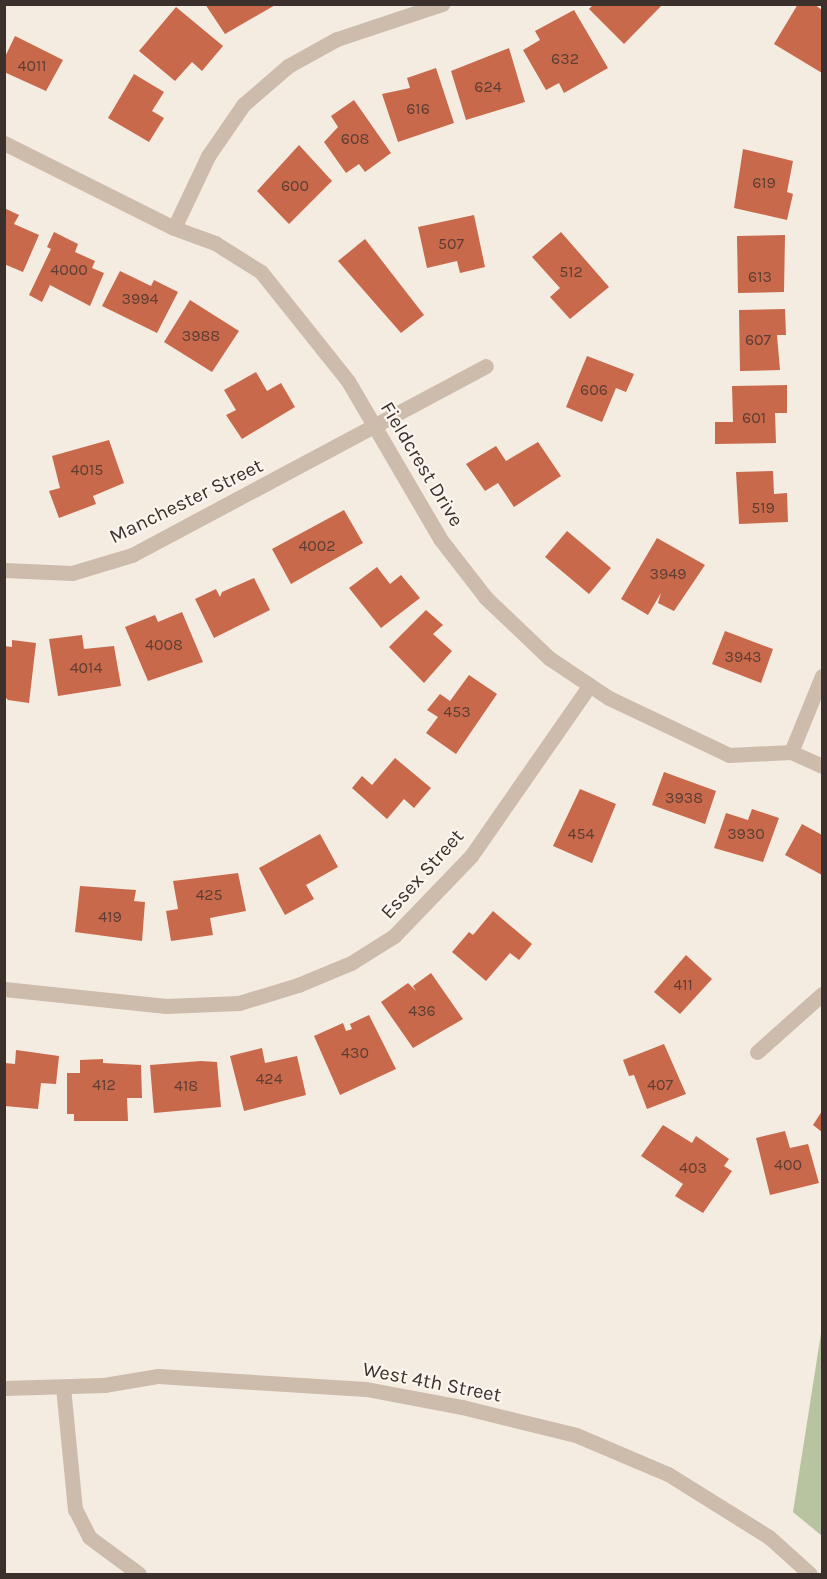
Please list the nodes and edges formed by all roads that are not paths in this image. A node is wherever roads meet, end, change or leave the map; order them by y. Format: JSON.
{"nodes":[{"id":1,"x":442,"y":4,"type":"edge"},
{"id":2,"x":4,"y":143,"type":"edge"},
{"id":3,"x":174,"y":228,"type":"junction"},
{"id":4,"x":486,"y":366,"type":"dead end"},
{"id":5,"x":374,"y":424,"type":"junction"},
{"id":6,"x":4,"y":570,"type":"edge"},
{"id":7,"x":822,"y":676,"type":"edge"},
{"id":8,"x":590,"y":685,"type":"junction"},
{"id":9,"x":791,"y":752,"type":"junction"},
{"id":10,"x":822,"y":766,"type":"edge"},
{"id":11,"x":4,"y":989,"type":"edge"},
{"id":12,"x":822,"y":994,"type":"edge"},
{"id":13,"x":757,"y":1052,"type":"dead end"},
{"id":14,"x":63,"y":1386,"type":"junction"},
{"id":15,"x":4,"y":1388,"type":"edge"},
{"id":16,"x":139,"y":1575,"type":"edge"},
{"id":17,"x":810,"y":1575,"type":"edge"}],
"edges":[{"from":1,"to":3,"type":"street"},
{"from":2,"to":3,"type":"street","name":"Fieldcrest Drive"},
{"from":3,"to":5,"type":"street","name":"Fieldcrest Drive"},
{"from":4,"to":5,"type":"street","name":"Manchester Street"},
{"from":5,"to":6,"type":"street","name":"Manchester Street"},
{"from":5,"to":8,"type":"street","name":"Fieldcrest Drive"},
{"from":7,"to":9,"type":"street"},
{"from":8,"to":9,"type":"street","name":"Fieldcrest Drive"},
{"from":8,"to":11,"type":"street","name":"Essex Street"},
{"from":9,"to":10,"type":"street","name":"Fieldcrest Drive"},
{"from":12,"to":13,"type":"street"},
{"from":14,"to":15,"type":"street","name":"West 4th Street"},
{"from":14,"to":16,"type":"street"},
{"from":14,"to":17,"type":"street","name":"West 4th Street"}]}
